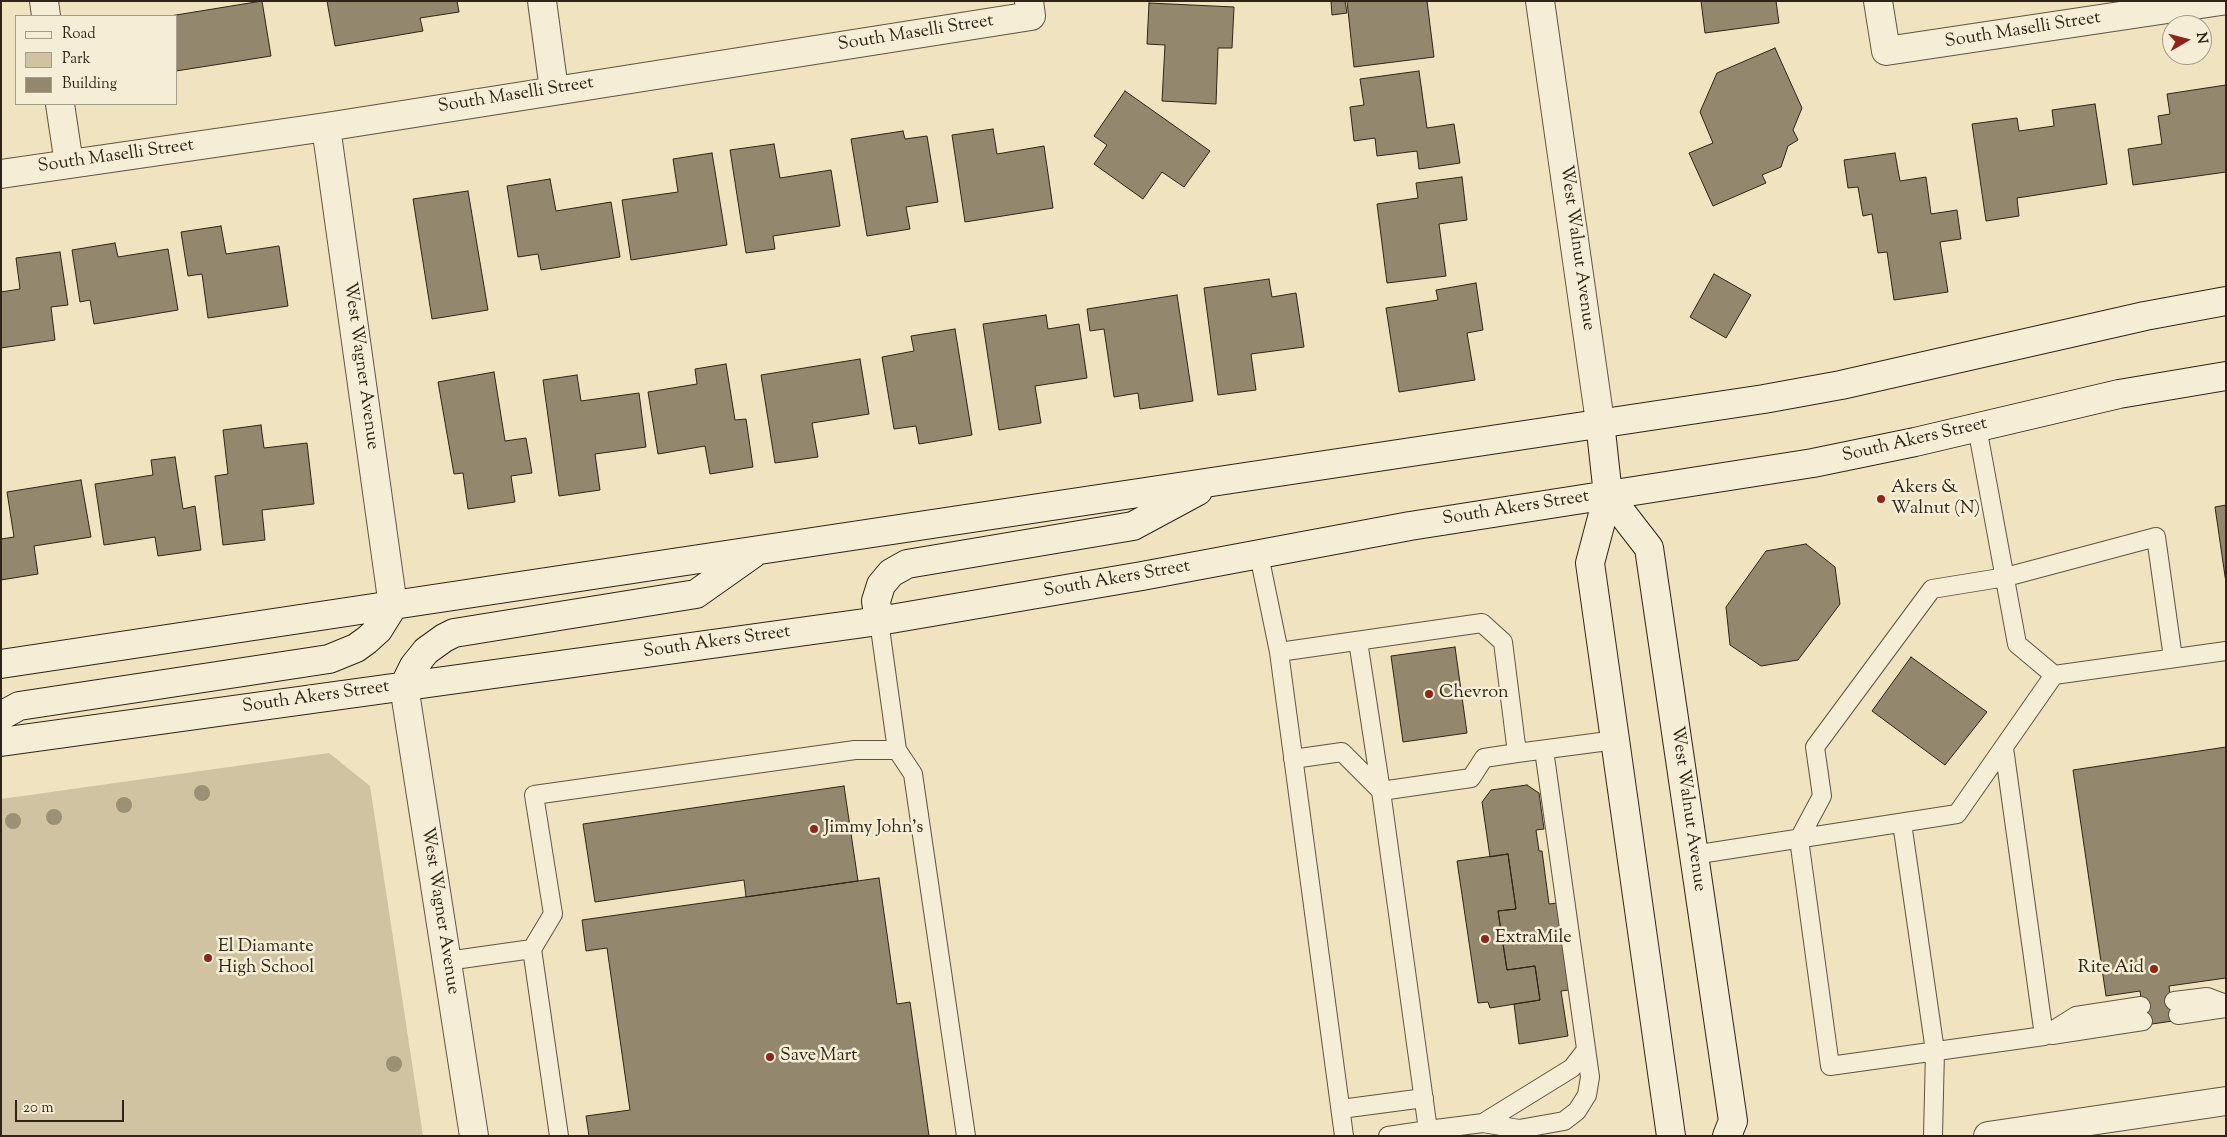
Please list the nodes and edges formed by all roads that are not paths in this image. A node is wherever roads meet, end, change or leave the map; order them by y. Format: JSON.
{"nodes":[{"id":1,"x":44,"y":1,"type":"edge"},
{"id":2,"x":542,"y":1,"type":"edge"},
{"id":3,"x":1540,"y":1,"type":"edge"},
{"id":4,"x":1878,"y":1,"type":"edge"},
{"id":5,"x":2220,"y":1,"type":"edge"},
{"id":6,"x":1030,"y":9,"type":"edge"},
{"id":7,"x":46,"y":15,"type":"edge"},
{"id":8,"x":554,"y":90,"type":"junction"},
{"id":9,"x":60,"y":105,"type":"edge"},
{"id":10,"x":326,"y":127,"type":"junction"},
{"id":11,"x":69,"y":164,"type":"junction"},
{"id":12,"x":1,"y":174,"type":"edge"},
{"id":13,"x":2226,"y":300,"type":"edge"},
{"id":14,"x":2226,"y":376,"type":"edge"},
{"id":15,"x":1600,"y":422,"type":"junction"},
{"id":16,"x":1978,"y":427,"type":"junction"},
{"id":17,"x":1214,"y":482,"type":"junction"},
{"id":18,"x":1608,"y":495,"type":"junction"},
{"id":19,"x":757,"y":550,"type":"junction"},
{"id":20,"x":1259,"y":555,"type":"junction"},
{"id":21,"x":2006,"y":577,"type":"junction"},
{"id":22,"x":393,"y":606,"type":"junction"},
{"id":23,"x":879,"y":621,"type":"junction"},
{"id":24,"x":1358,"y":641,"type":"junction"},
{"id":25,"x":2226,"y":651,"type":"edge"},
{"id":26,"x":1279,"y":652,"type":"junction"},
{"id":27,"x":2173,"y":658,"type":"junction"},
{"id":28,"x":1,"y":664,"type":"edge"},
{"id":29,"x":2054,"y":675,"type":"junction"},
{"id":30,"x":404,"y":686,"type":"junction"},
{"id":31,"x":1,"y":716,"type":"edge"},
{"id":32,"x":1616,"y":740,"type":"junction"},
{"id":33,"x":1,"y":742,"type":"edge"},
{"id":34,"x":2004,"y":748,"type":"junction"},
{"id":35,"x":897,"y":750,"type":"junction"},
{"id":36,"x":1544,"y":750,"type":"junction"},
{"id":37,"x":1518,"y":753,"type":"junction"},
{"id":38,"x":1293,"y":758,"type":"junction"},
{"id":39,"x":1381,"y":791,"type":"junction"},
{"id":40,"x":1902,"y":822,"type":"junction"},
{"id":41,"x":1799,"y":839,"type":"junction"},
{"id":42,"x":1693,"y":855,"type":"junction"},
{"id":43,"x":532,"y":949,"type":"junction"},
{"id":44,"x":447,"y":961,"type":"junction"},
{"id":45,"x":2226,"y":1004,"type":"edge"},
{"id":46,"x":2226,"y":1008,"type":"edge"},
{"id":47,"x":2142,"y":1013,"type":"dead end"},
{"id":48,"x":2044,"y":1036,"type":"junction"},
{"id":49,"x":1586,"y":1050,"type":"junction"},
{"id":50,"x":1935,"y":1052,"type":"junction"},
{"id":51,"x":1424,"y":1098,"type":"junction"},
{"id":52,"x":2226,"y":1101,"type":"edge"},
{"id":53,"x":1340,"y":1109,"type":"junction"},
{"id":54,"x":1483,"y":1124,"type":"junction"},
{"id":55,"x":1428,"y":1130,"type":"junction"},
{"id":56,"x":474,"y":1136,"type":"edge"},
{"id":57,"x":559,"y":1136,"type":"edge"},
{"id":58,"x":966,"y":1136,"type":"edge"},
{"id":59,"x":1344,"y":1136,"type":"edge"},
{"id":60,"x":1388,"y":1136,"type":"edge"},
{"id":61,"x":1672,"y":1136,"type":"edge"},
{"id":62,"x":1727,"y":1136,"type":"edge"},
{"id":63,"x":1933,"y":1136,"type":"edge"},
{"id":64,"x":1988,"y":1136,"type":"edge"}],
"edges":[{"from":1,"to":7,"type":"main road"},
{"from":2,"to":8,"type":"main road"},
{"from":3,"to":15,"type":"main road","name":"West Walnut Avenue"},
{"from":4,"to":5,"type":"main road","name":"South Maselli Street"},
{"from":6,"to":8,"type":"main road","name":"South Maselli Street"},
{"from":8,"to":10,"type":"main road","name":"South Maselli Street"},
{"from":9,"to":11,"type":"main road"},
{"from":10,"to":11,"type":"main road","name":"South Maselli Street"},
{"from":10,"to":22,"type":"main road","name":"West Wagner Avenue"},
{"from":11,"to":12,"type":"main road","name":"South Maselli Street"},
{"from":13,"to":15,"type":"main road"},
{"from":14,"to":16,"type":"main road","name":"South Akers Street"},
{"from":15,"to":17,"type":"main road"},
{"from":15,"to":18,"type":"main road","name":"West Walnut Avenue"},
{"from":16,"to":18,"type":"main road","name":"South Akers Street"},
{"from":16,"to":21,"type":"lane"},
{"from":17,"to":19,"type":"main road"},
{"from":17,"to":23,"type":"main road"},
{"from":18,"to":20,"type":"main road","name":"South Akers Street"},
{"from":18,"to":32,"type":"main road","name":"West Walnut Avenue"},
{"from":18,"to":42,"type":"main road","name":"West Walnut Avenue"},
{"from":19,"to":22,"type":"main road"},
{"from":19,"to":30,"type":"main road"},
{"from":20,"to":23,"type":"main road","name":"South Akers Street"},
{"from":20,"to":26,"type":"lane"},
{"from":21,"to":27,"type":"lane"},
{"from":21,"to":29,"type":"lane"},
{"from":21,"to":41,"type":"lane"},
{"from":22,"to":28,"type":"main road"},
{"from":22,"to":31,"type":"main road"},
{"from":23,"to":30,"type":"main road","name":"South Akers Street"},
{"from":23,"to":35,"type":"lane"},
{"from":24,"to":26,"type":"lane"},
{"from":24,"to":37,"type":"lane"},
{"from":24,"to":39,"type":"lane"},
{"from":25,"to":27,"type":"lane"},
{"from":26,"to":38,"type":"lane"},
{"from":27,"to":29,"type":"lane"},
{"from":29,"to":34,"type":"lane"},
{"from":30,"to":33,"type":"main road","name":"South Akers Street"},
{"from":30,"to":44,"type":"main road","name":"West Wagner Avenue"},
{"from":32,"to":36,"type":"lane"},
{"from":32,"to":61,"type":"main road","name":"West Walnut Avenue"},
{"from":34,"to":40,"type":"lane"},
{"from":34,"to":48,"type":"lane"},
{"from":35,"to":43,"type":"lane"},
{"from":35,"to":58,"type":"lane"},
{"from":36,"to":37,"type":"lane"},
{"from":36,"to":49,"type":"lane"},
{"from":37,"to":39,"type":"lane"},
{"from":38,"to":39,"type":"lane"},
{"from":38,"to":53,"type":"lane"},
{"from":39,"to":51,"type":"lane"},
{"from":40,"to":41,"type":"lane"},
{"from":40,"to":50,"type":"lane"},
{"from":41,"to":42,"type":"lane"},
{"from":41,"to":50,"type":"lane"},
{"from":42,"to":62,"type":"main road","name":"West Walnut Avenue"},
{"from":43,"to":44,"type":"lane"},
{"from":43,"to":57,"type":"lane"},
{"from":44,"to":56,"type":"main road","name":"West Wagner Avenue"},
{"from":45,"to":46,"type":"lane"},
{"from":47,"to":48,"type":"lane"},
{"from":48,"to":50,"type":"lane"},
{"from":49,"to":54,"type":"lane"},
{"from":49,"to":54,"type":"lane"},
{"from":50,"to":63,"type":"lane"},
{"from":51,"to":53,"type":"lane"},
{"from":51,"to":55,"type":"lane"},
{"from":52,"to":64,"type":"main road"},
{"from":53,"to":59,"type":"lane"},
{"from":54,"to":55,"type":"lane"},
{"from":55,"to":60,"type":"lane"}]}
